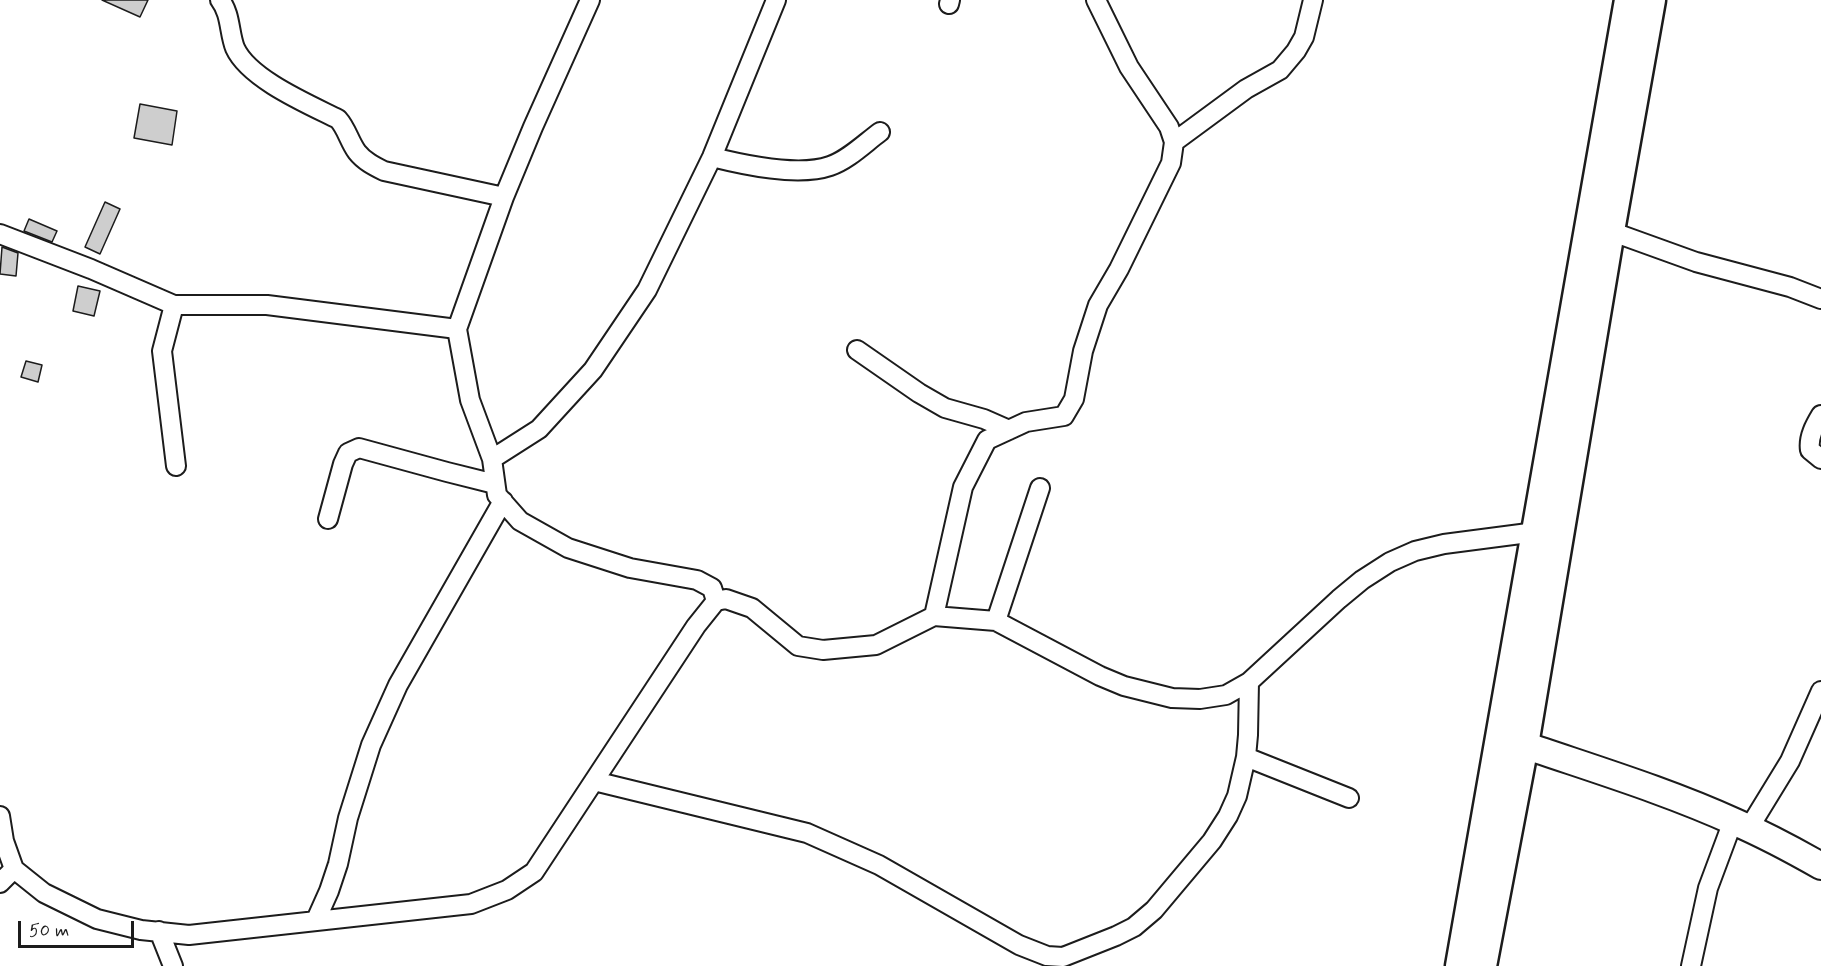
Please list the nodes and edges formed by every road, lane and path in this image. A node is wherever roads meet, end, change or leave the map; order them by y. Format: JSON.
{"nodes":[{"id":1,"x":220,"y":0,"type":"edge"},
{"id":2,"x":590,"y":0,"type":"edge"},
{"id":3,"x":776,"y":0,"type":"edge"},
{"id":4,"x":1096,"y":0,"type":"edge"},
{"id":5,"x":1313,"y":0,"type":"edge"},
{"id":6,"x":1629,"y":0,"type":"edge"},
{"id":7,"x":1651,"y":0,"type":"edge"},
{"id":8,"x":880,"y":132,"type":"dead end"},
{"id":9,"x":1174,"y":142,"type":"junction"},
{"id":10,"x":712,"y":157,"type":"junction"},
{"id":11,"x":504,"y":197,"type":"junction"},
{"id":12,"x":1610,"y":231,"type":"junction"},
{"id":13,"x":0,"y":234,"type":"edge"},
{"id":14,"x":1821,"y":299,"type":"edge"},
{"id":15,"x":174,"y":305,"type":"junction"},
{"id":16,"x":457,"y":329,"type":"junction"},
{"id":17,"x":857,"y":350,"type":"dead end"},
{"id":18,"x":1821,"y":415,"type":"edge"},
{"id":19,"x":1009,"y":430,"type":"junction"},
{"id":20,"x":492,"y":459,"type":"junction"},
{"id":21,"x":1821,"y":459,"type":"edge"},
{"id":22,"x":176,"y":466,"type":"dead end"},
{"id":23,"x":495,"y":484,"type":"junction"},
{"id":24,"x":1040,"y":488,"type":"dead end"},
{"id":25,"x":502,"y":501,"type":"junction"},
{"id":26,"x":328,"y":519,"type":"dead end"},
{"id":27,"x":1536,"y":532,"type":"junction"},
{"id":28,"x":716,"y":601,"type":"junction"},
{"id":29,"x":934,"y":616,"type":"junction"},
{"id":30,"x":996,"y":621,"type":"junction"},
{"id":31,"x":1248,"y":682,"type":"junction"},
{"id":32,"x":1821,"y":691,"type":"edge"},
{"id":33,"x":1524,"y":745,"type":"junction"},
{"id":34,"x":1246,"y":757,"type":"junction"},
{"id":35,"x":594,"y":781,"type":"junction"},
{"id":36,"x":1349,"y":798,"type":"dead end"},
{"id":37,"x":0,"y":816,"type":"edge"},
{"id":38,"x":1741,"y":824,"type":"junction"},
{"id":39,"x":1821,"y":866,"type":"edge"},
{"id":40,"x":14,"y":869,"type":"junction"},
{"id":41,"x":0,"y":883,"type":"edge"},
{"id":42,"x":316,"y":920,"type":"junction"},
{"id":43,"x":159,"y":932,"type":"junction"},
{"id":44,"x":173,"y":966,"type":"edge"},
{"id":45,"x":1460,"y":966,"type":"edge"},
{"id":46,"x":1482,"y":966,"type":"edge"},
{"id":47,"x":1691,"y":966,"type":"edge"}],
"edges":[{"from":1,"to":11,"type":"street"},
{"from":2,"to":11,"type":"street"},
{"from":3,"to":10,"type":"street"},
{"from":4,"to":9,"type":"street"},
{"from":5,"to":9,"type":"street"},
{"from":6,"to":27,"type":"main road"},
{"from":7,"to":12,"type":"main road"},
{"from":8,"to":10,"type":"street"},
{"from":9,"to":19,"type":"street"},
{"from":10,"to":20,"type":"street"},
{"from":11,"to":16,"type":"street"},
{"from":12,"to":14,"type":"street"},
{"from":12,"to":33,"type":"main road"},
{"from":13,"to":15,"type":"street"},
{"from":15,"to":16,"type":"street"},
{"from":15,"to":22,"type":"street"},
{"from":16,"to":20,"type":"street"},
{"from":17,"to":19,"type":"street"},
{"from":18,"to":21,"type":"street"},
{"from":19,"to":29,"type":"street"},
{"from":20,"to":23,"type":"street"},
{"from":23,"to":25,"type":"street"},
{"from":23,"to":26,"type":"street"},
{"from":24,"to":30,"type":"street"},
{"from":25,"to":28,"type":"street"},
{"from":25,"to":42,"type":"street"},
{"from":27,"to":31,"type":"street"},
{"from":27,"to":45,"type":"main road"},
{"from":28,"to":29,"type":"street"},
{"from":28,"to":35,"type":"street"},
{"from":29,"to":30,"type":"street"},
{"from":30,"to":31,"type":"street"},
{"from":31,"to":34,"type":"street"},
{"from":32,"to":38,"type":"street"},
{"from":33,"to":38,"type":"street"},
{"from":33,"to":46,"type":"main road"},
{"from":34,"to":35,"type":"street"},
{"from":34,"to":36,"type":"street"},
{"from":35,"to":42,"type":"street"},
{"from":37,"to":40,"type":"street"},
{"from":38,"to":39,"type":"street"},
{"from":38,"to":47,"type":"street"},
{"from":40,"to":41,"type":"street"},
{"from":40,"to":43,"type":"street"},
{"from":42,"to":43,"type":"street"},
{"from":43,"to":44,"type":"street"}]}
